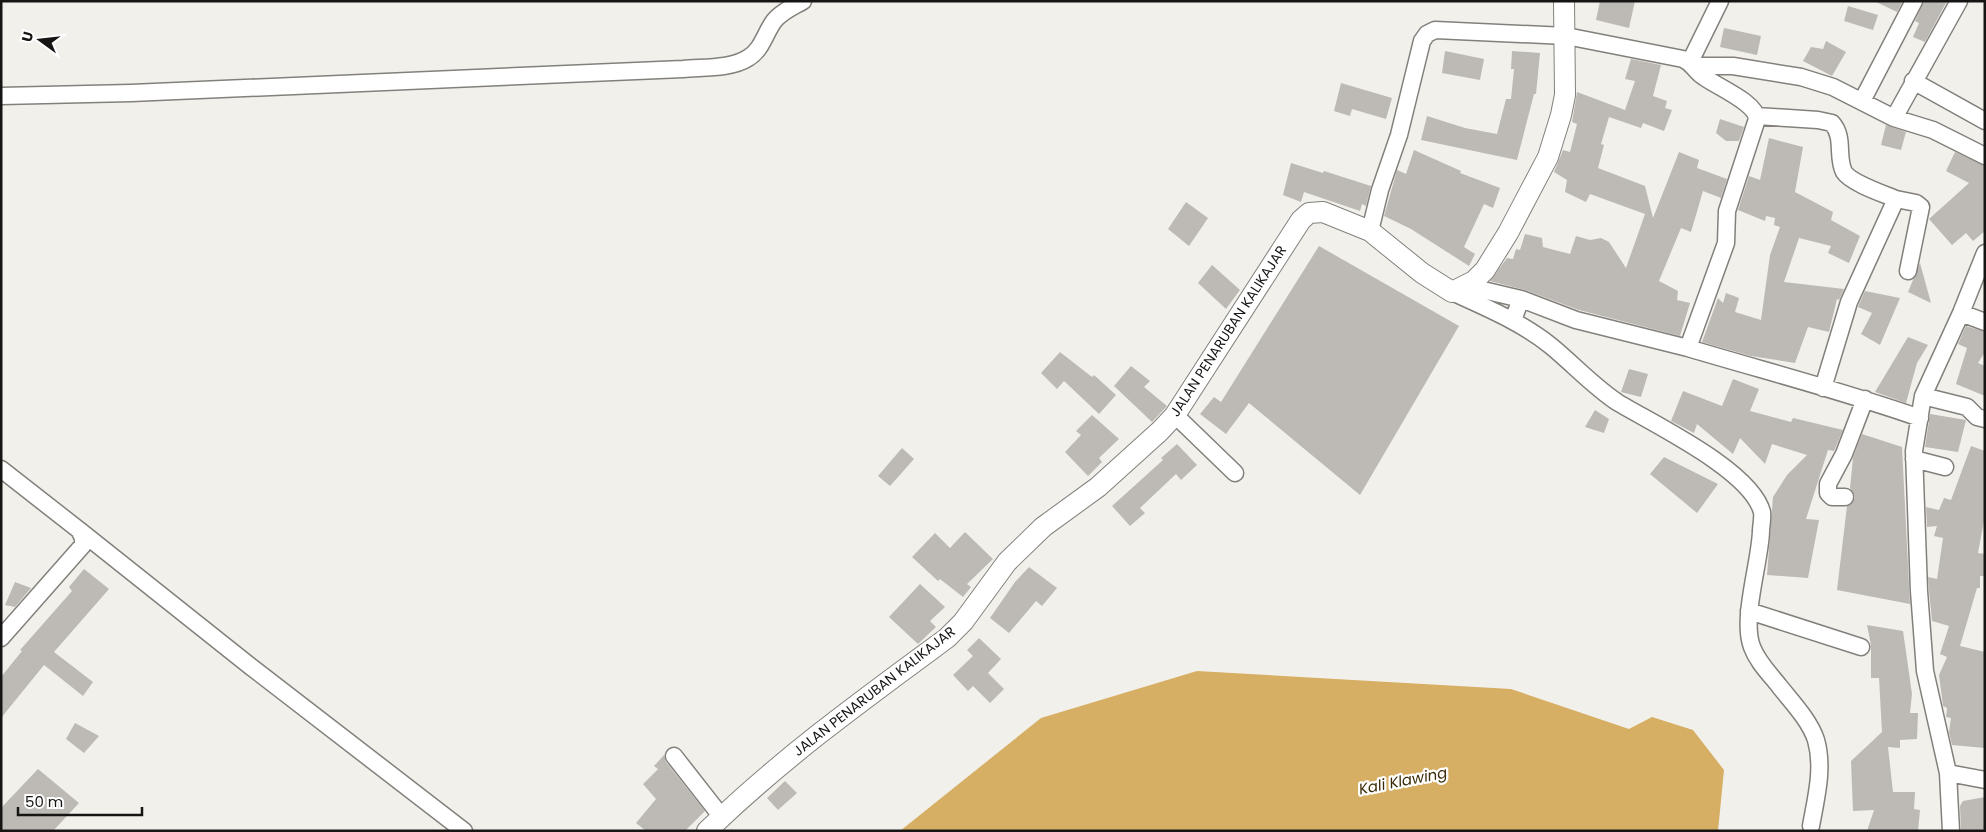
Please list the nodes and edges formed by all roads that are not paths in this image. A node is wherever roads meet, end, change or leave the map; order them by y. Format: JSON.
{"nodes":[{"id":1,"x":803,"y":1,"type":"edge"},
{"id":2,"x":1564,"y":1,"type":"edge"},
{"id":3,"x":1720,"y":1,"type":"edge"},
{"id":4,"x":1914,"y":1,"type":"edge"},
{"id":5,"x":1959,"y":1,"type":"edge"},
{"id":6,"x":1566,"y":36,"type":"junction"},
{"id":7,"x":1692,"y":64,"type":"junction"},
{"id":8,"x":1913,"y":81,"type":"junction"},
{"id":9,"x":1,"y":96,"type":"edge"},
{"id":10,"x":1862,"y":101,"type":"junction"},
{"id":11,"x":1757,"y":116,"type":"junction"},
{"id":12,"x":1894,"y":118,"type":"junction"},
{"id":13,"x":1985,"y":121,"type":"edge"},
{"id":14,"x":1985,"y":156,"type":"edge"},
{"id":15,"x":1896,"y":199,"type":"junction"},
{"id":16,"x":1370,"y":231,"type":"junction"},
{"id":17,"x":1985,"y":253,"type":"edge"},
{"id":18,"x":1908,"y":271,"type":"dead end"},
{"id":19,"x":1459,"y":289,"type":"junction"},
{"id":20,"x":1520,"y":299,"type":"junction"},
{"id":21,"x":1961,"y":313,"type":"junction"},
{"id":22,"x":1513,"y":320,"type":"junction"},
{"id":23,"x":1985,"y":322,"type":"edge"},
{"id":24,"x":1688,"y":348,"type":"junction"},
{"id":25,"x":1823,"y":388,"type":"junction"},
{"id":26,"x":1923,"y":396,"type":"junction"},
{"id":27,"x":1865,"y":399,"type":"junction"},
{"id":28,"x":1175,"y":415,"type":"junction"},
{"id":29,"x":1920,"y":418,"type":"junction"},
{"id":30,"x":1985,"y":419,"type":"edge"},
{"id":31,"x":1914,"y":459,"type":"junction"},
{"id":32,"x":1945,"y":467,"type":"dead end"},
{"id":33,"x":1,"y":469,"type":"edge"},
{"id":34,"x":1235,"y":473,"type":"dead end"},
{"id":35,"x":1845,"y":497,"type":"dead end"},
{"id":36,"x":79,"y":530,"type":"junction"},
{"id":37,"x":1749,"y":611,"type":"junction"},
{"id":38,"x":1,"y":638,"type":"edge"},
{"id":39,"x":1861,"y":647,"type":"dead end"},
{"id":40,"x":674,"y":756,"type":"dead end"},
{"id":41,"x":1948,"y":773,"type":"junction"},
{"id":42,"x":1985,"y":780,"type":"edge"},
{"id":43,"x":721,"y":816,"type":"junction"},
{"id":44,"x":1811,"y":826,"type":"dead end"},
{"id":45,"x":464,"y":831,"type":"edge"},
{"id":46,"x":707,"y":831,"type":"edge"},
{"id":47,"x":1951,"y":831,"type":"edge"}],
"edges":[{"from":1,"to":9,"type":"street"},
{"from":2,"to":6,"type":"street"},
{"from":3,"to":7,"type":"street"},
{"from":4,"to":10,"type":"street"},
{"from":5,"to":8,"type":"street"},
{"from":6,"to":7,"type":"street"},
{"from":6,"to":16,"type":"street"},
{"from":6,"to":19,"type":"street"},
{"from":7,"to":10,"type":"street"},
{"from":7,"to":11,"type":"street"},
{"from":8,"to":12,"type":"street"},
{"from":8,"to":13,"type":"street"},
{"from":10,"to":12,"type":"street"},
{"from":11,"to":15,"type":"street"},
{"from":11,"to":24,"type":"street"},
{"from":12,"to":14,"type":"street"},
{"from":15,"to":18,"type":"street"},
{"from":15,"to":25,"type":"street"},
{"from":16,"to":19,"type":"street","name":"JALAN PENARUBAN KALIKAJAR"},
{"from":16,"to":28,"type":"street","name":"JALAN PENARUBAN KALIKAJAR"},
{"from":17,"to":21,"type":"street"},
{"from":19,"to":20,"type":"street"},
{"from":19,"to":22,"type":"street"},
{"from":20,"to":22,"type":"street"},
{"from":20,"to":24,"type":"street"},
{"from":21,"to":23,"type":"street"},
{"from":21,"to":26,"type":"street"},
{"from":22,"to":37,"type":"street"},
{"from":24,"to":25,"type":"street"},
{"from":25,"to":27,"type":"street"},
{"from":26,"to":29,"type":"street"},
{"from":26,"to":30,"type":"street"},
{"from":27,"to":29,"type":"street"},
{"from":27,"to":35,"type":"street"},
{"from":28,"to":34,"type":"street"},
{"from":28,"to":43,"type":"street","name":"JALAN PENARUBAN KALIKAJAR"},
{"from":29,"to":31,"type":"street"},
{"from":31,"to":32,"type":"street"},
{"from":31,"to":41,"type":"street"},
{"from":33,"to":36,"type":"street"},
{"from":36,"to":38,"type":"street"},
{"from":36,"to":45,"type":"street"},
{"from":37,"to":39,"type":"street"},
{"from":37,"to":44,"type":"street"},
{"from":40,"to":43,"type":"street"},
{"from":41,"to":42,"type":"street"},
{"from":41,"to":47,"type":"street"},
{"from":43,"to":46,"type":"street","name":"JALAN PENARUBAN KALIKAJAR"}]}
